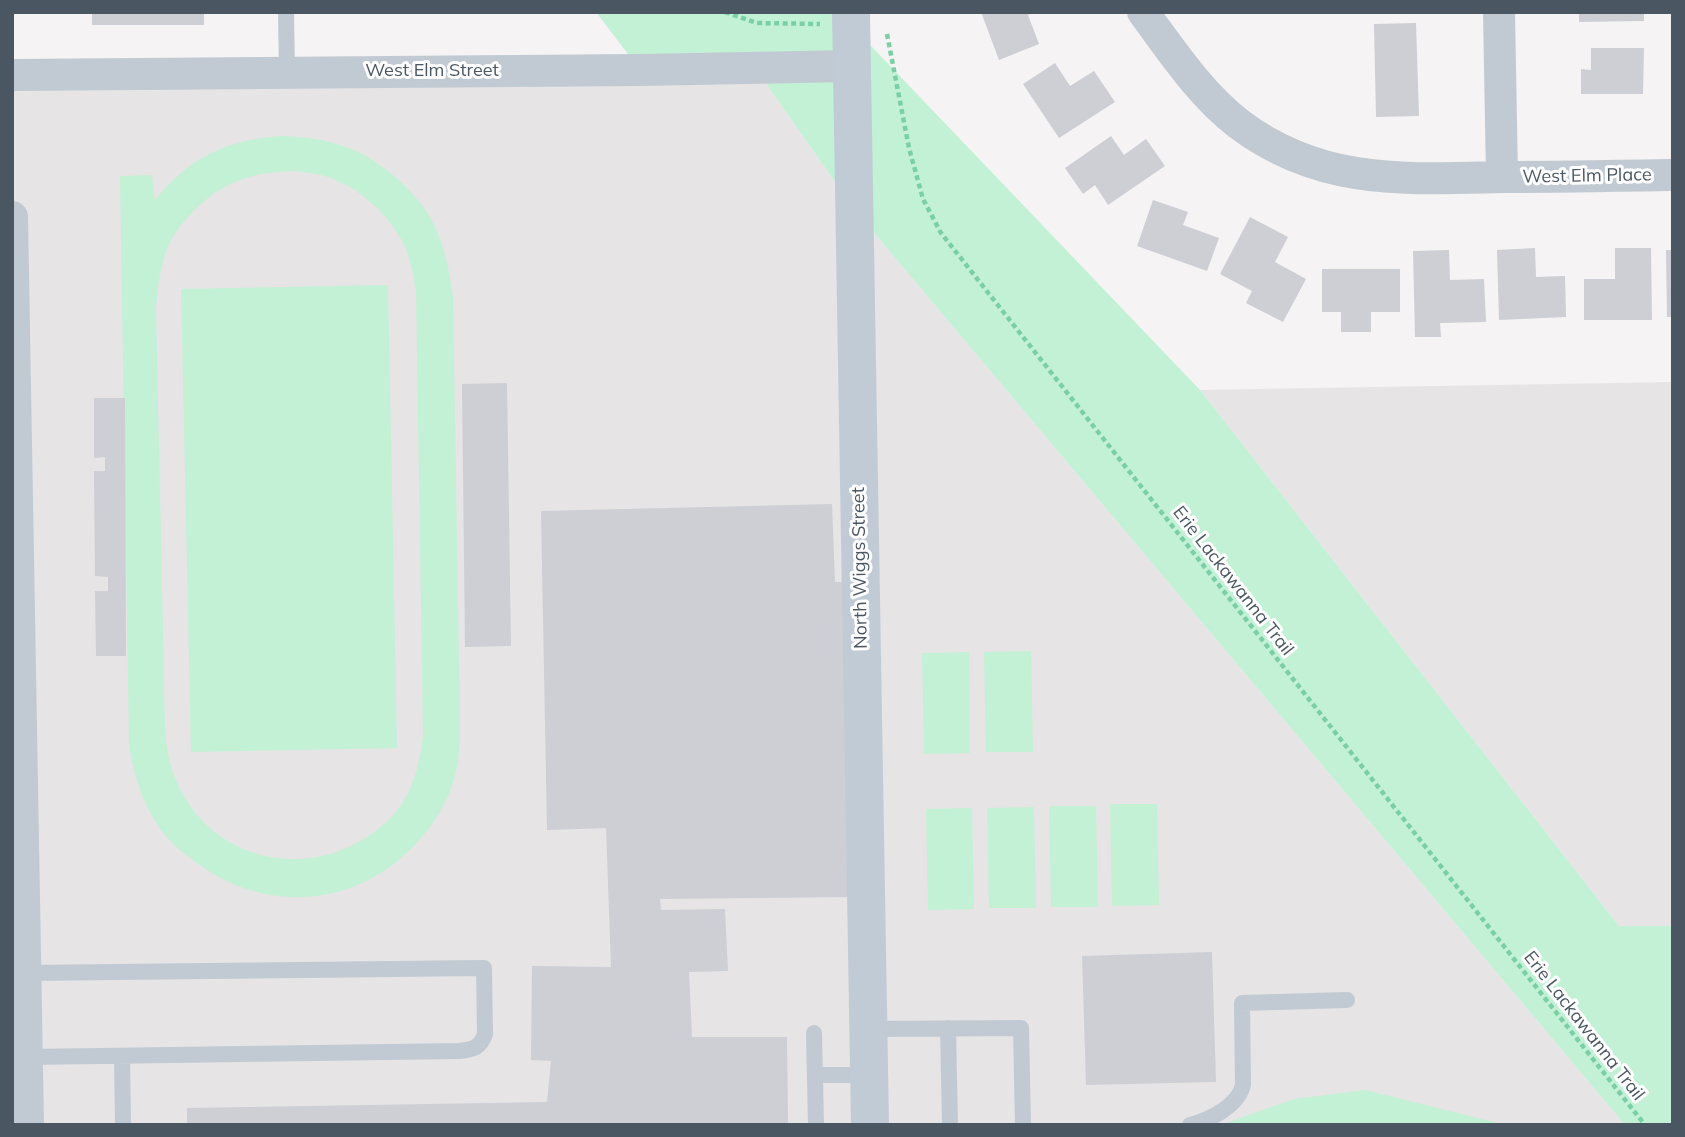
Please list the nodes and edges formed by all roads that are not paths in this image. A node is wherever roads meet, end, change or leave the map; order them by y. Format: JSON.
{"nodes":[{"id":1,"x":286,"y":12,"type":"edge"},
{"id":2,"x":1143,"y":12,"type":"edge"},
{"id":3,"x":1499,"y":12,"type":"edge"},
{"id":4,"x":854,"y":20,"type":"edge"},
{"id":5,"x":852,"y":66,"type":"junction"},
{"id":6,"x":287,"y":72,"type":"junction"},
{"id":7,"x":12,"y":75,"type":"edge"},
{"id":8,"x":1673,"y":176,"type":"edge"},
{"id":9,"x":1502,"y":177,"type":"junction"},
{"id":10,"x":12,"y":218,"type":"edge"},
{"id":11,"x":13,"y":288,"type":"edge"},
{"id":12,"x":14,"y":500,"type":"edge"},
{"id":13,"x":25,"y":973,"type":"junction"},
{"id":14,"x":1347,"y":1000,"type":"dead end"},
{"id":15,"x":948,"y":1028,"type":"junction"},
{"id":16,"x":868,"y":1029,"type":"junction"},
{"id":17,"x":814,"y":1033,"type":"dead end"},
{"id":18,"x":122,"y":1056,"type":"junction"},
{"id":19,"x":27,"y":1057,"type":"junction"},
{"id":20,"x":815,"y":1075,"type":"junction"},
{"id":21,"x":869,"y":1075,"type":"junction"},
{"id":22,"x":28,"y":1125,"type":"edge"},
{"id":23,"x":123,"y":1125,"type":"edge"},
{"id":24,"x":816,"y":1125,"type":"edge"},
{"id":25,"x":870,"y":1125,"type":"edge"},
{"id":26,"x":950,"y":1125,"type":"edge"},
{"id":27,"x":1023,"y":1125,"type":"edge"},
{"id":28,"x":1190,"y":1125,"type":"edge"}],
"edges":[{"from":1,"to":6,"type":"lane"},
{"from":2,"to":9,"type":"street","name":"West Elm Place"},
{"from":3,"to":9,"type":"street"},
{"from":4,"to":5,"type":"street","name":"North Wiggs Street"},
{"from":5,"to":6,"type":"street","name":"West Elm Street"},
{"from":5,"to":16,"type":"street","name":"North Wiggs Street"},
{"from":6,"to":7,"type":"street","name":"West Elm Street"},
{"from":8,"to":9,"type":"street","name":"West Elm Place"},
{"from":10,"to":11,"type":"street"},
{"from":11,"to":12,"type":"street"},
{"from":12,"to":13,"type":"street"},
{"from":13,"to":18,"type":"lane"},
{"from":13,"to":19,"type":"street"},
{"from":14,"to":28,"type":"lane"},
{"from":15,"to":16,"type":"lane"},
{"from":15,"to":26,"type":"lane"},
{"from":15,"to":27,"type":"lane"},
{"from":16,"to":21,"type":"street","name":"North Wiggs Street"},
{"from":17,"to":20,"type":"lane"},
{"from":18,"to":19,"type":"lane"},
{"from":18,"to":23,"type":"lane"},
{"from":19,"to":22,"type":"street"},
{"from":20,"to":21,"type":"lane"},
{"from":20,"to":24,"type":"lane"},
{"from":21,"to":25,"type":"street","name":"North Wiggs Street"}]}
